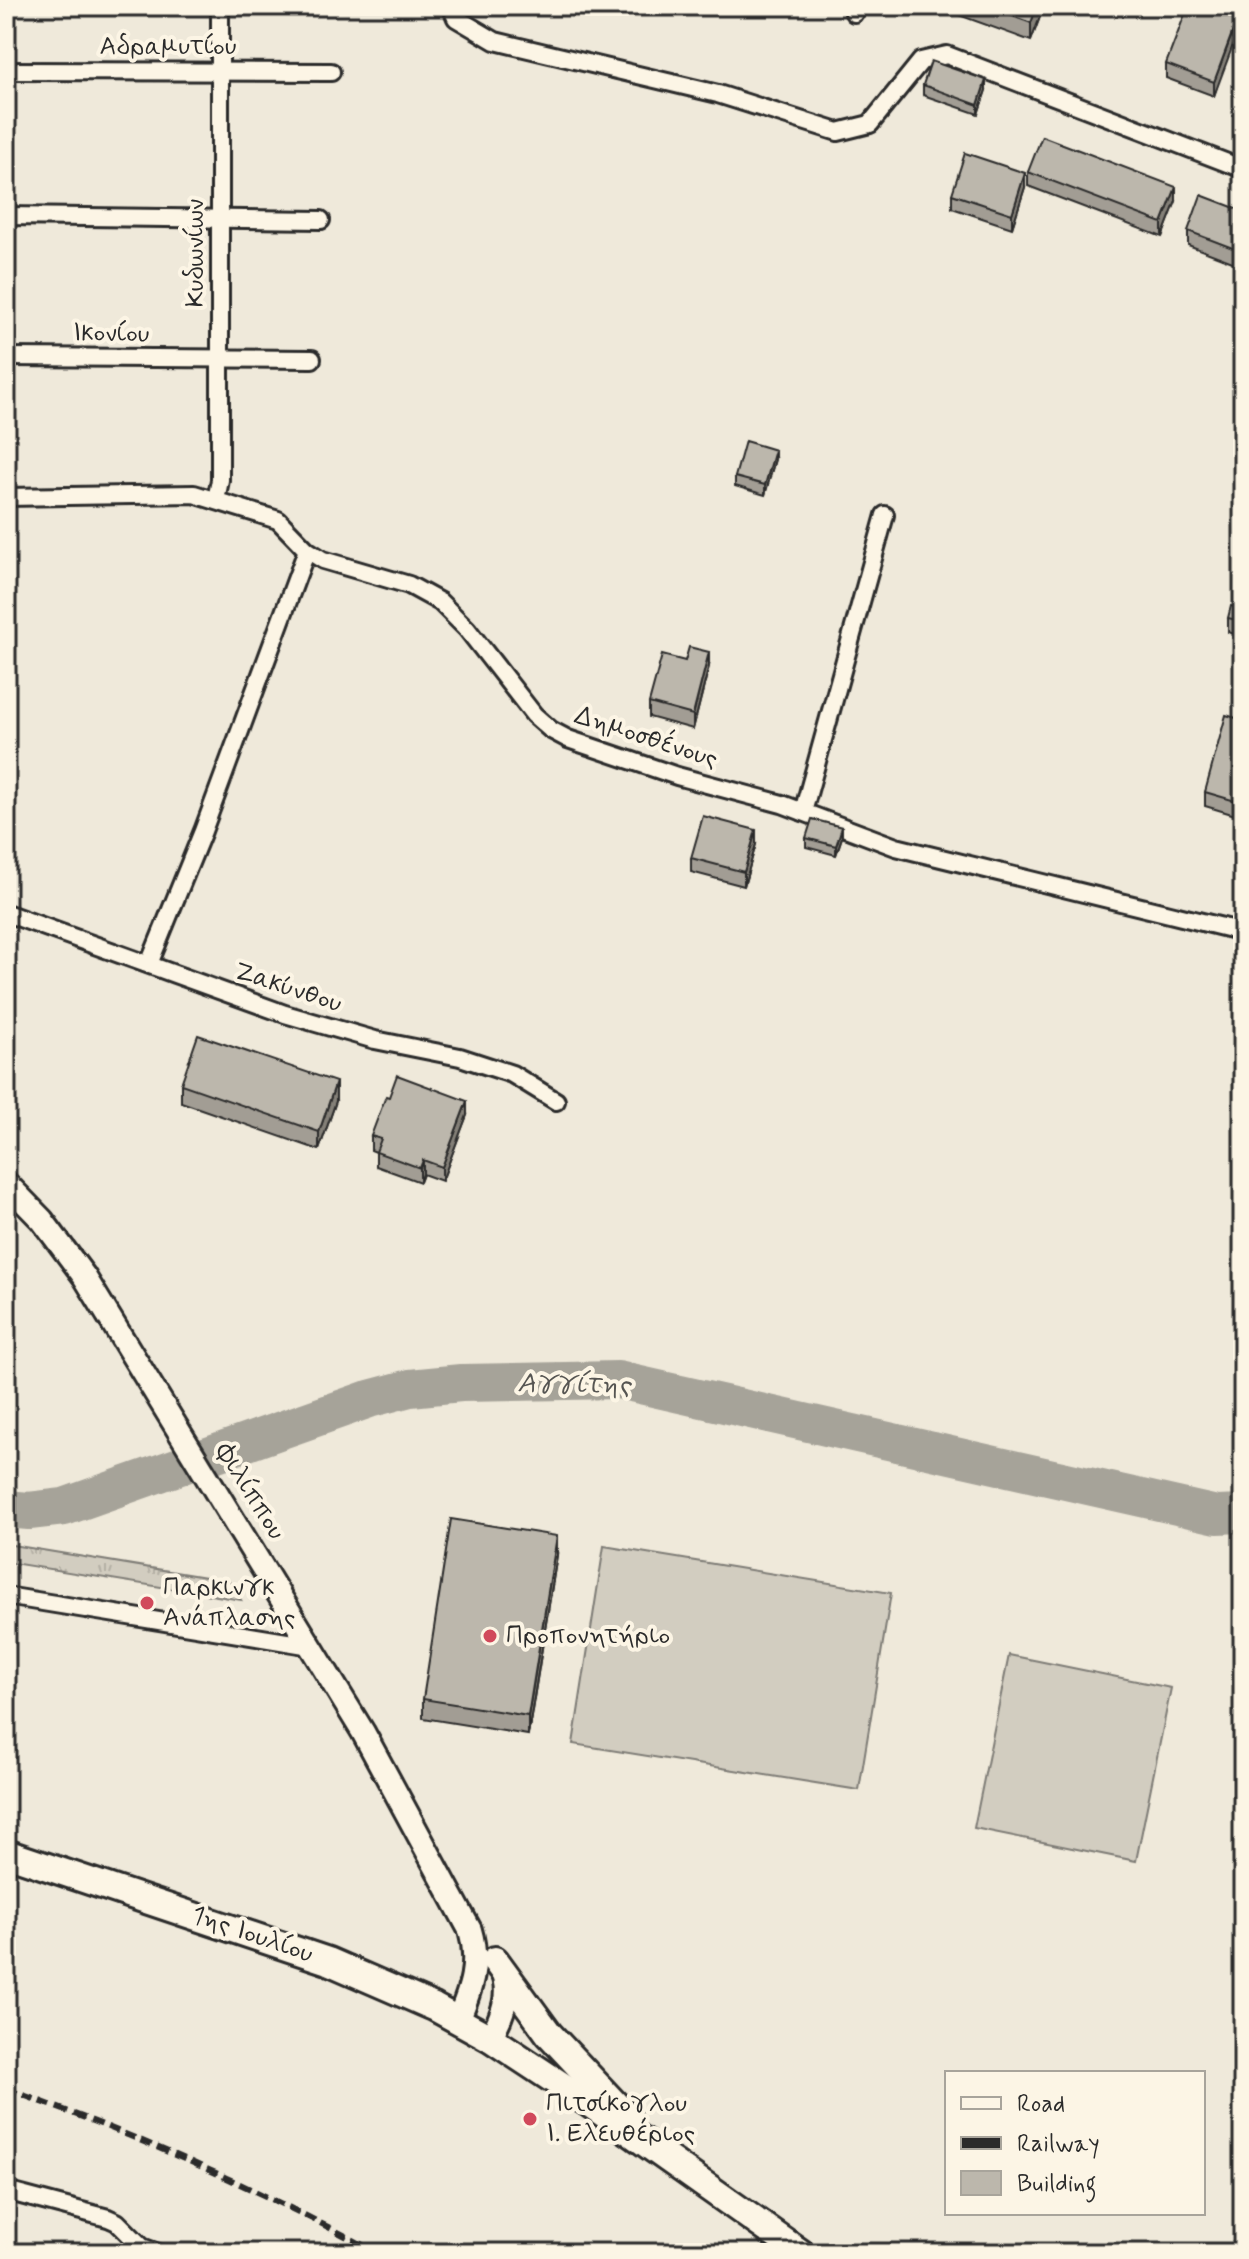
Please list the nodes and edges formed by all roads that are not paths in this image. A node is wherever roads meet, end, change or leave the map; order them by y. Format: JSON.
{"nodes":[{"id":1,"x":220,"y":6,"type":"edge"},
{"id":2,"x":451,"y":6,"type":"edge"},
{"id":3,"x":6,"y":71,"type":"edge"},
{"id":4,"x":220,"y":71,"type":"junction"},
{"id":5,"x":331,"y":72,"type":"dead end"},
{"id":6,"x":1243,"y":169,"type":"edge"},
{"id":7,"x":6,"y":216,"type":"edge"},
{"id":8,"x":219,"y":218,"type":"junction"},
{"id":9,"x":321,"y":220,"type":"dead end"},
{"id":10,"x":6,"y":357,"type":"edge"},
{"id":11,"x":220,"y":359,"type":"junction"},
{"id":12,"x":312,"y":359,"type":"dead end"},
{"id":13,"x":6,"y":497,"type":"edge"},
{"id":14,"x":216,"y":500,"type":"junction"},
{"id":15,"x":885,"y":515,"type":"dead end"},
{"id":16,"x":307,"y":550,"type":"junction"},
{"id":17,"x":803,"y":812,"type":"junction"},
{"id":18,"x":6,"y":913,"type":"edge"},
{"id":19,"x":1243,"y":932,"type":"edge"},
{"id":20,"x":149,"y":964,"type":"junction"},
{"id":21,"x":556,"y":1101,"type":"dead end"},
{"id":22,"x":6,"y":1183,"type":"edge"},
{"id":23,"x":6,"y":1596,"type":"edge"},
{"id":24,"x":311,"y":1646,"type":"junction"},
{"id":25,"x":6,"y":1853,"type":"edge"},
{"id":26,"x":470,"y":1930,"type":"junction"},
{"id":27,"x":495,"y":1960,"type":"junction"},
{"id":28,"x":458,"y":2020,"type":"junction"},
{"id":29,"x":490,"y":2038,"type":"junction"},
{"id":30,"x":662,"y":2154,"type":"junction"},
{"id":31,"x":6,"y":2191,"type":"edge"},
{"id":32,"x":158,"y":2253,"type":"edge"},
{"id":33,"x":801,"y":2253,"type":"edge"}],
"edges":[{"from":1,"to":4,"type":"street","name":"Κυδωνίων"},
{"from":2,"to":6,"type":"street"},
{"from":3,"to":4,"type":"street","name":"Αδραμυτίου"},
{"from":4,"to":5,"type":"street","name":"Αδραμυτίου"},
{"from":4,"to":8,"type":"street","name":"Κυδωνίων"},
{"from":7,"to":8,"type":"street"},
{"from":8,"to":9,"type":"street"},
{"from":8,"to":11,"type":"street","name":"Κυδωνίων"},
{"from":10,"to":11,"type":"street","name":"Ικονίου"},
{"from":11,"to":12,"type":"street","name":"Ικονίου"},
{"from":11,"to":14,"type":"street","name":"Κυδωνίων"},
{"from":13,"to":14,"type":"street","name":"Δημοσθένους"},
{"from":14,"to":16,"type":"street","name":"Δημοσθένους"},
{"from":15,"to":17,"type":"street"},
{"from":16,"to":17,"type":"street","name":"Δημοσθένους"},
{"from":16,"to":20,"type":"street"},
{"from":17,"to":19,"type":"street","name":"Δημοσθένους"},
{"from":18,"to":20,"type":"street","name":"Ζακύνθου"},
{"from":20,"to":21,"type":"street","name":"Ζακύνθου"},
{"from":22,"to":24,"type":"main road","name":"Φιλίππου"},
{"from":23,"to":24,"type":"street"},
{"from":24,"to":26,"type":"main road","name":"Φιλίππου"},
{"from":25,"to":28,"type":"main road","name":"1ης Ιουλίου"},
{"from":26,"to":27,"type":"main road","name":"Φιλίππου"},
{"from":26,"to":28,"type":"main road","name":"Φιλίππου"},
{"from":27,"to":29,"type":"main road","name":"Φιλίππου"},
{"from":27,"to":30,"type":"main road"},
{"from":28,"to":29,"type":"main road","name":"1ης Ιουλίου"},
{"from":29,"to":30,"type":"main road","name":"1ης Ιουλίου"},
{"from":30,"to":33,"type":"main road"},
{"from":31,"to":32,"type":"street"}]}
